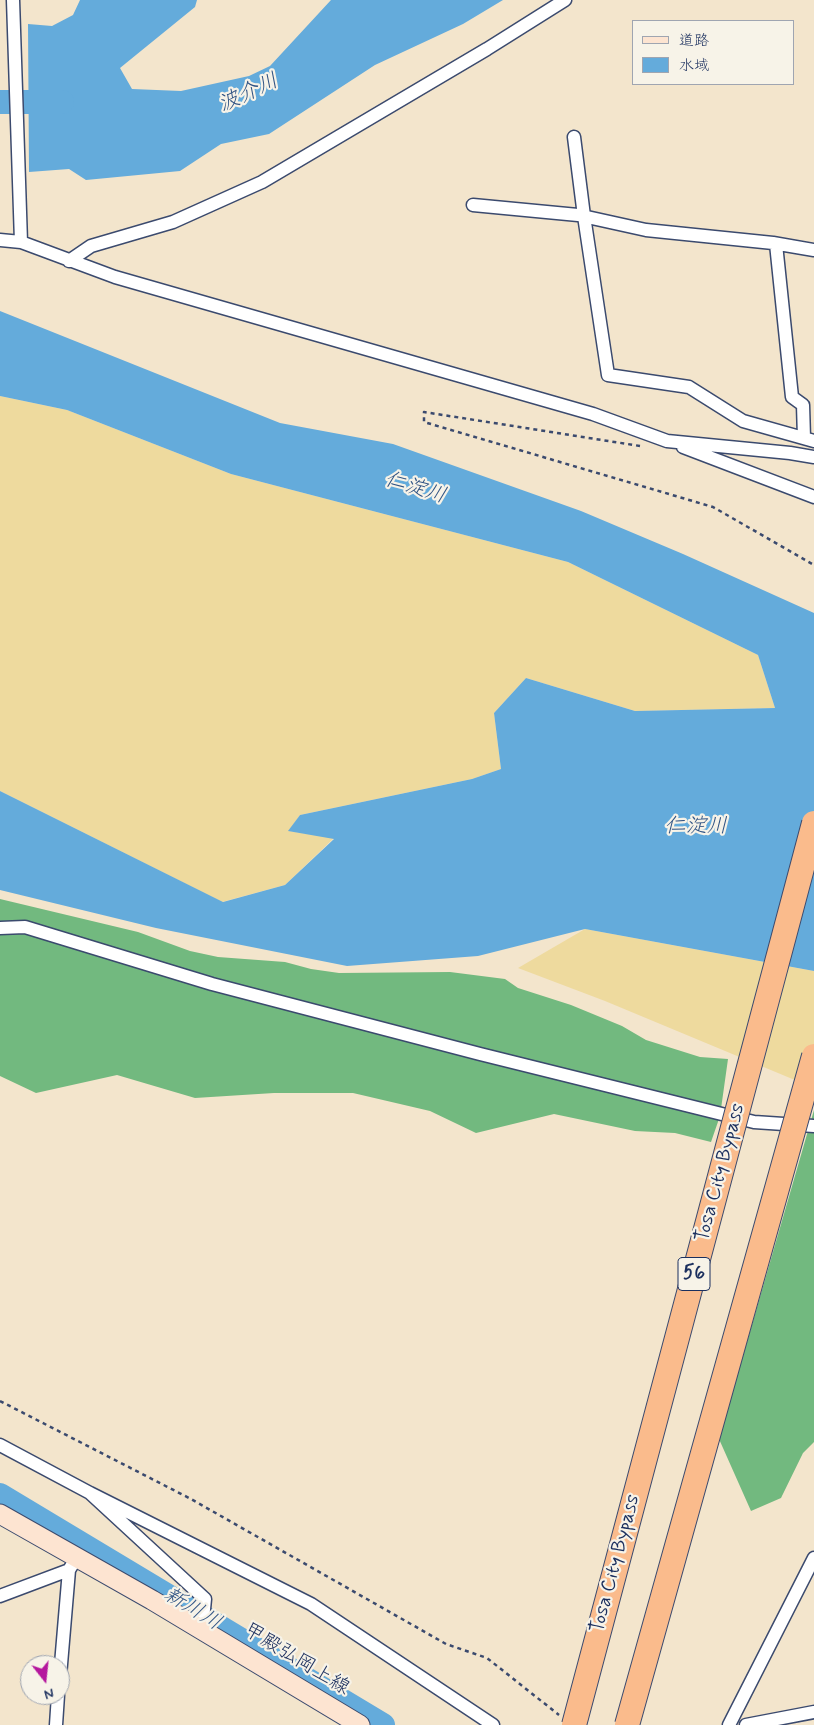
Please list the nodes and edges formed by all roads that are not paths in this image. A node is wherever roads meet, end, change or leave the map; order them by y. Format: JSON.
{"nodes":[{"id":1,"x":13,"y":0,"type":"edge"},
{"id":2,"x":565,"y":0,"type":"edge"},
{"id":3,"x":574,"y":137,"type":"dead end"},
{"id":4,"x":473,"y":205,"type":"dead end"},
{"id":5,"x":584,"y":216,"type":"junction"},
{"id":6,"x":0,"y":240,"type":"edge"},
{"id":7,"x":21,"y":242,"type":"junction"},
{"id":8,"x":776,"y":244,"type":"junction"},
{"id":9,"x":814,"y":250,"type":"edge"},
{"id":10,"x":69,"y":261,"type":"junction"},
{"id":11,"x":664,"y":440,"type":"junction"},
{"id":12,"x":809,"y":440,"type":"edge"},
{"id":13,"x":814,"y":457,"type":"edge"},
{"id":14,"x":814,"y":497,"type":"edge"},
{"id":15,"x":814,"y":823,"type":"edge"},
{"id":16,"x":0,"y":928,"type":"edge"},
{"id":17,"x":814,"y":1056,"type":"edge"},
{"id":18,"x":814,"y":1126,"type":"edge"},
{"id":19,"x":0,"y":1445,"type":"edge"},
{"id":20,"x":90,"y":1493,"type":"junction"},
{"id":21,"x":0,"y":1514,"type":"edge"},
{"id":22,"x":814,"y":1558,"type":"edge"},
{"id":23,"x":73,"y":1563,"type":"junction"},
{"id":24,"x":0,"y":1596,"type":"edge"},
{"id":25,"x":202,"y":1630,"type":"junction"},
{"id":26,"x":62,"y":1655,"type":"edge"},
{"id":27,"x":57,"y":1705,"type":"edge"},
{"id":28,"x":814,"y":1712,"type":"edge"},
{"id":29,"x":569,"y":1722,"type":"edge"},
{"id":30,"x":56,"y":1725,"type":"edge"},
{"id":31,"x":360,"y":1725,"type":"edge"},
{"id":32,"x":494,"y":1725,"type":"edge"},
{"id":33,"x":628,"y":1725,"type":"edge"},
{"id":34,"x":729,"y":1725,"type":"edge"},
{"id":35,"x":746,"y":1725,"type":"edge"}],
"edges":[{"from":1,"to":7,"type":"street"},
{"from":2,"to":10,"type":"street"},
{"from":3,"to":5,"type":"street"},
{"from":4,"to":5,"type":"street"},
{"from":5,"to":8,"type":"street"},
{"from":5,"to":12,"type":"street"},
{"from":6,"to":7,"type":"street"},
{"from":7,"to":10,"type":"street"},
{"from":8,"to":9,"type":"street"},
{"from":8,"to":12,"type":"street"},
{"from":10,"to":11,"type":"street"},
{"from":11,"to":13,"type":"street"},
{"from":11,"to":14,"type":"street"},
{"from":15,"to":29,"type":"highway","name":"Tosa City Bypass","number":"56","bridge":true},
{"from":16,"to":18,"type":"street"},
{"from":17,"to":33,"type":"highway","bridge":true},
{"from":19,"to":20,"type":"street"},
{"from":20,"to":25,"type":"street"},
{"from":20,"to":32,"type":"street"},
{"from":21,"to":23,"type":"main road","name":"甲殿弘岡上線"},
{"from":22,"to":34,"type":"street"},
{"from":23,"to":24,"type":"street"},
{"from":23,"to":25,"type":"main road","name":"甲殿弘岡上線"},
{"from":23,"to":26,"type":"street"},
{"from":25,"to":31,"type":"main road","name":"甲殿弘岡上線"},
{"from":27,"to":30,"type":"street"},
{"from":28,"to":35,"type":"street"}]}
